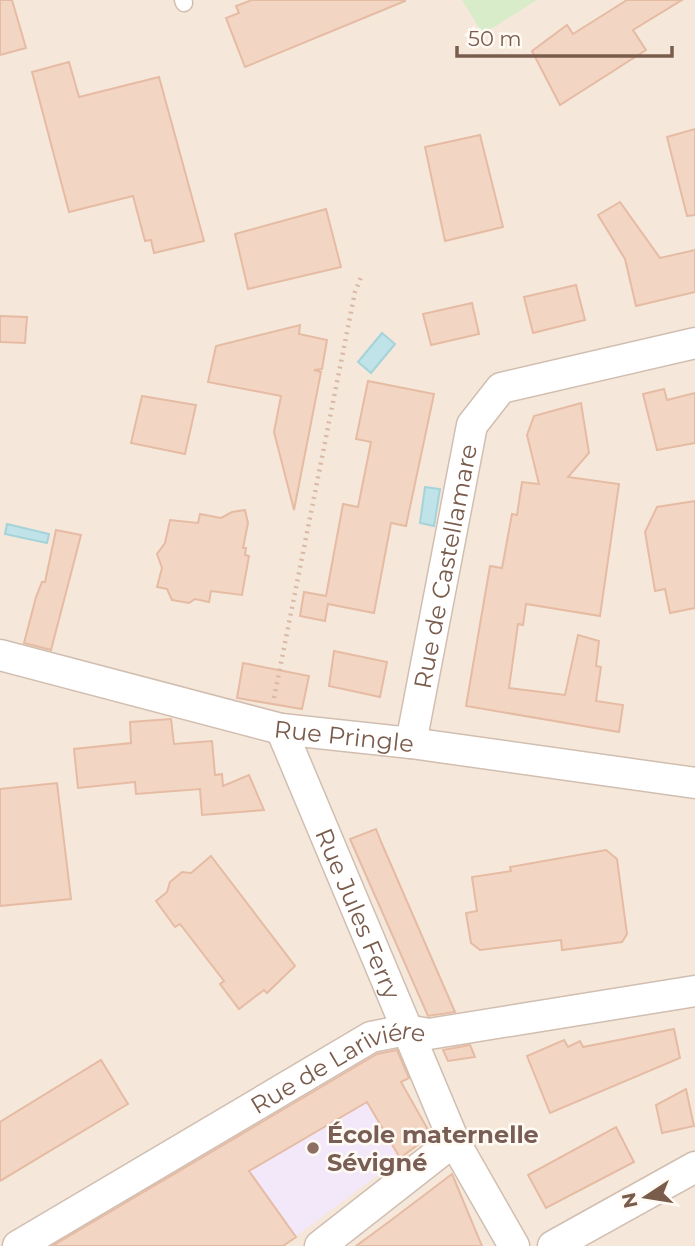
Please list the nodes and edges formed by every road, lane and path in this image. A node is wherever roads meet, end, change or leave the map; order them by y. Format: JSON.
{"nodes":[{"id":1,"x":361,"y":277,"type":"dead end"},
{"id":2,"x":695,"y":343,"type":"edge"},
{"id":3,"x":0,"y":655,"type":"edge"},
{"id":4,"x":274,"y":728,"type":"junction"},
{"id":5,"x":411,"y":743,"type":"junction"},
{"id":6,"x":695,"y":783,"type":"edge"},
{"id":7,"x":695,"y":991,"type":"edge"},
{"id":8,"x":406,"y":1030,"type":"junction"},
{"id":9,"x":454,"y":1142,"type":"junction"},
{"id":10,"x":695,"y":1167,"type":"edge"},
{"id":11,"x":18,"y":1246,"type":"edge"},
{"id":12,"x":320,"y":1246,"type":"edge"},
{"id":13,"x":514,"y":1246,"type":"edge"},
{"id":14,"x":553,"y":1246,"type":"edge"}],
"edges":[{"from":1,"to":4,"type":"path"},
{"from":2,"to":5,"type":"street","name":"Rue de Castellamare"},
{"from":3,"to":4,"type":"street","name":"Rue Pringle"},
{"from":4,"to":5,"type":"street","name":"Rue Pringle"},
{"from":4,"to":8,"type":"street","name":"Rue Jules Ferry"},
{"from":5,"to":6,"type":"street","name":"Rue Pringle"},
{"from":7,"to":8,"type":"street","name":"Rue de Lariviére"},
{"from":8,"to":9,"type":"street","name":"Rue Jules Ferry"},
{"from":8,"to":11,"type":"street","name":"Rue de Lariviére"},
{"from":9,"to":12,"type":"street"},
{"from":9,"to":13,"type":"street","name":"Rue Jules Ferry"},
{"from":10,"to":14,"type":"street"}]}
